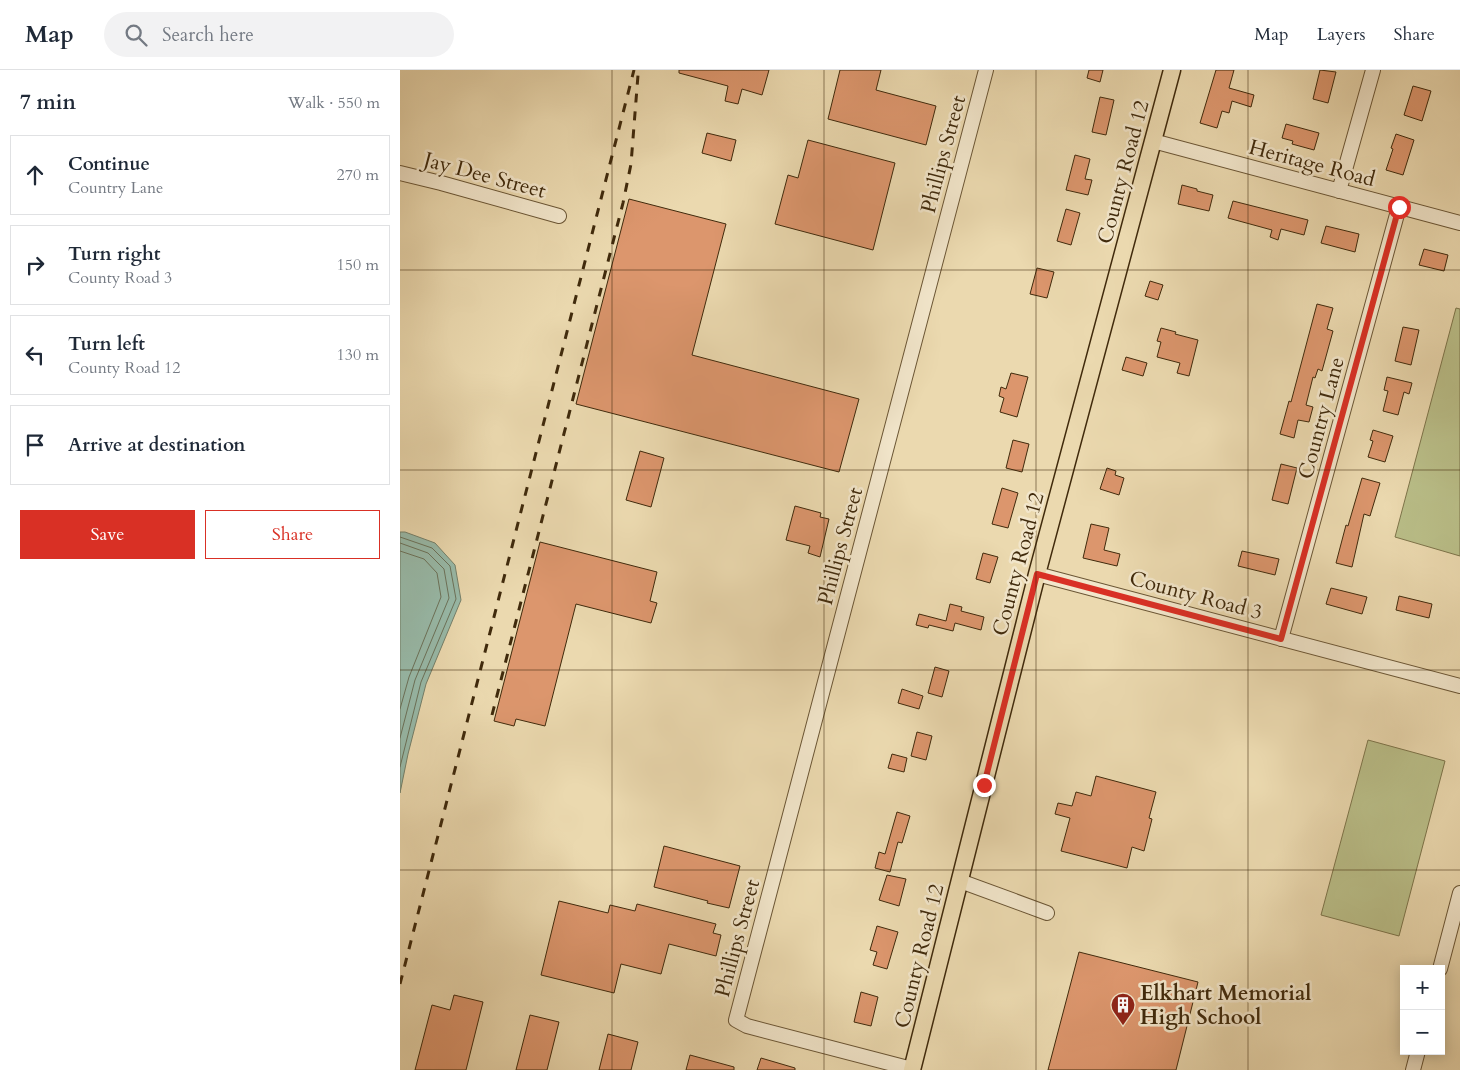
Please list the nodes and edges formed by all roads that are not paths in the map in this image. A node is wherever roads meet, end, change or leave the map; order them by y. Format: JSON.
{"nodes":[{"id":1,"x":986,"y":70,"type":"edge"},
{"id":2,"x":1172,"y":70,"type":"edge"},
{"id":3,"x":1372,"y":70,"type":"edge"},
{"id":4,"x":1153,"y":141,"type":"junction"},
{"id":5,"x":400,"y":173,"type":"edge"},
{"id":6,"x":1339,"y":191,"type":"junction"},
{"id":7,"x":1399,"y":207,"type":"junction"},
{"id":8,"x":559,"y":216,"type":"dead end"},
{"id":9,"x":1460,"y":223,"type":"edge"},
{"id":10,"x":1037,"y":574,"type":"junction"},
{"id":11,"x":1281,"y":639,"type":"junction"},
{"id":12,"x":1460,"y":686,"type":"edge"},
{"id":13,"x":960,"y":881,"type":"junction"},
{"id":14,"x":1460,"y":893,"type":"edge"},
{"id":15,"x":1047,"y":913,"type":"dead end"},
{"id":16,"x":1441,"y":965,"type":"edge"},
{"id":17,"x":1417,"y":1055,"type":"edge"},
{"id":18,"x":912,"y":1070,"type":"edge"},
{"id":19,"x":1413,"y":1070,"type":"edge"}],
"edges":[{"from":1,"to":18,"type":"street","name":"Phillips Street"},
{"from":2,"to":4,"type":"main road","name":"County Road 12"},
{"from":3,"to":6,"type":"street"},
{"from":4,"to":6,"type":"street","name":"Heritage Road"},
{"from":4,"to":10,"type":"main road","name":"County Road 12"},
{"from":5,"to":8,"type":"street","name":"Jay Dee Street"},
{"from":6,"to":7,"type":"street","name":"Heritage Road"},
{"from":7,"to":9,"type":"street","name":"Heritage Road"},
{"from":7,"to":11,"type":"street","name":"Country Lane"},
{"from":10,"to":11,"type":"street","name":"County Road 3"},
{"from":10,"to":13,"type":"main road","name":"County Road 12"},
{"from":11,"to":12,"type":"street","name":"County Road 3"},
{"from":13,"to":15,"type":"street"},
{"from":13,"to":18,"type":"main road","name":"County Road 12"},
{"from":14,"to":16,"type":"street"},
{"from":17,"to":19,"type":"street"}]}
